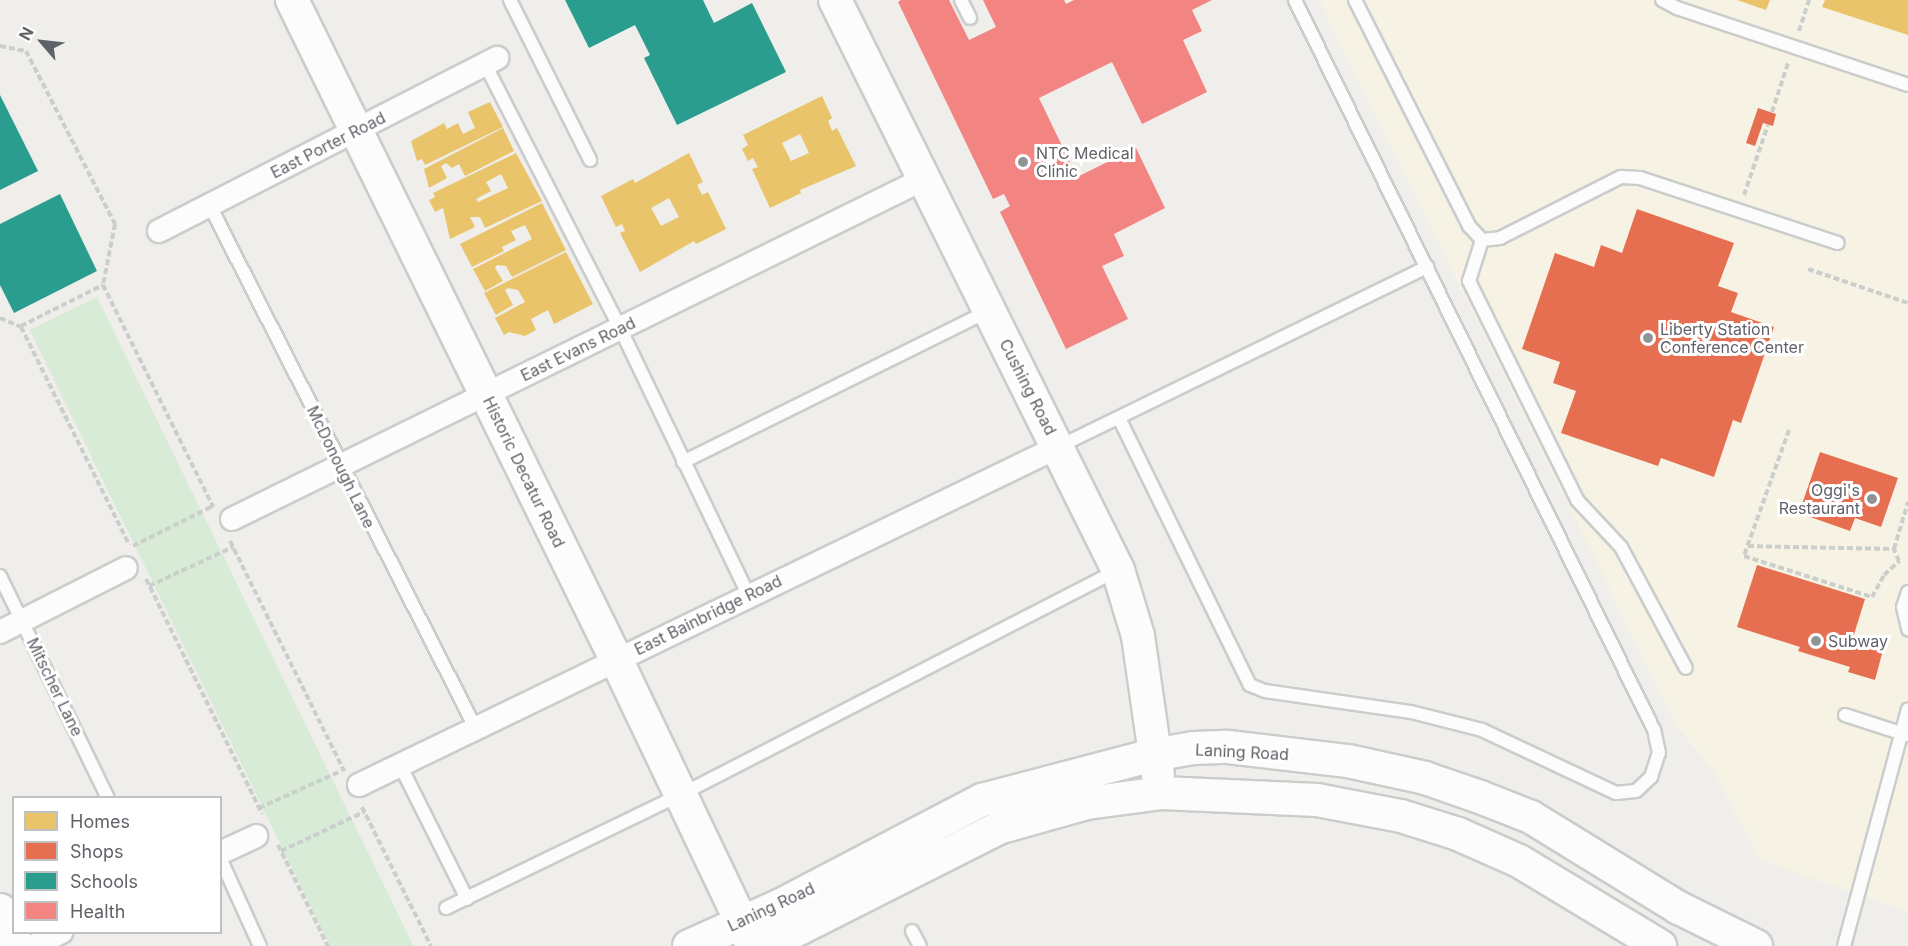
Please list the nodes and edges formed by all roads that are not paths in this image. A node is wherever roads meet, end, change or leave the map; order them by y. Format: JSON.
{"nodes":[{"id":1,"x":292,"y":0,"type":"edge"},
{"id":2,"x":510,"y":0,"type":"edge"},
{"id":3,"x":835,"y":0,"type":"edge"},
{"id":4,"x":961,"y":0,"type":"edge"},
{"id":5,"x":1295,"y":0,"type":"edge"},
{"id":6,"x":1355,"y":0,"type":"edge"},
{"id":7,"x":1662,"y":0,"type":"edge"},
{"id":8,"x":970,"y":18,"type":"dead end"},
{"id":9,"x":491,"y":61,"type":"joint"},
{"id":10,"x":1908,"y":85,"type":"edge"},
{"id":11,"x":357,"y":131,"type":"junction"},
{"id":12,"x":590,"y":160,"type":"dead end"},
{"id":13,"x":924,"y":179,"type":"junction"},
{"id":14,"x":210,"y":206,"type":"junction"},
{"id":15,"x":159,"y":231,"type":"dead end"},
{"id":16,"x":1482,"y":240,"type":"junction"},
{"id":17,"x":1838,"y":243,"type":"dead end"},
{"id":18,"x":1426,"y":267,"type":"junction"},
{"id":19,"x":990,"y":311,"type":"junction"},
{"id":20,"x":620,"y":328,"type":"junction"},
{"id":21,"x":486,"y":394,"type":"junction"},
{"id":22,"x":1119,"y":418,"type":"junction"},
{"id":23,"x":1058,"y":447,"type":"junction"},
{"id":24,"x":683,"y":462,"type":"junction"},
{"id":25,"x":339,"y":464,"type":"junction"},
{"id":26,"x":226,"y":524,"type":"road end"},
{"id":27,"x":134,"y":562,"type":"road end"},
{"id":28,"x":1118,"y":570,"type":"junction"},
{"id":29,"x":0,"y":576,"type":"edge"},
{"id":30,"x":1908,"y":592,"type":"edge"},
{"id":31,"x":749,"y":596,"type":"junction"},
{"id":32,"x":23,"y":621,"type":"junction"},
{"id":33,"x":1908,"y":628,"type":"edge"},
{"id":34,"x":0,"y":632,"type":"edge"},
{"id":35,"x":616,"y":659,"type":"junction"},
{"id":36,"x":1686,"y":668,"type":"dead end"},
{"id":37,"x":1908,"y":709,"type":"edge"},
{"id":38,"x":1845,"y":715,"type":"dead end"},
{"id":39,"x":475,"y":727,"type":"junction"},
{"id":40,"x":1905,"y":735,"type":"edge"},
{"id":41,"x":1153,"y":755,"type":"junction"},
{"id":42,"x":399,"y":763,"type":"junction"},
{"id":43,"x":352,"y":784,"type":"road end"},
{"id":44,"x":1162,"y":793,"type":"junction"},
{"id":45,"x":682,"y":794,"type":"junction"},
{"id":46,"x":107,"y":796,"type":"edge"},
{"id":47,"x":264,"y":829,"type":"road end"},
{"id":48,"x":222,"y":852,"type":"edge"},
{"id":49,"x":222,"y":862,"type":"edge"},
{"id":50,"x":467,"y":899,"type":"junction"},
{"id":51,"x":446,"y":908,"type":"dead end"},
{"id":52,"x":0,"y":910,"type":"edge"},
{"id":53,"x":912,"y":931,"type":"dead end"},
{"id":54,"x":60,"y":934,"type":"edge"},
{"id":55,"x":747,"y":934,"type":"edge"},
{"id":56,"x":18,"y":946,"type":"edge"},
{"id":57,"x":34,"y":946,"type":"edge"},
{"id":58,"x":260,"y":946,"type":"edge"},
{"id":59,"x":689,"y":946,"type":"edge"},
{"id":60,"x":765,"y":946,"type":"edge"},
{"id":61,"x":920,"y":946,"type":"edge"},
{"id":62,"x":1660,"y":946,"type":"edge"},
{"id":63,"x":1756,"y":946,"type":"edge"},
{"id":64,"x":1844,"y":946,"type":"edge"}],
"edges":[{"from":1,"to":11,"type":"street","name":"Historic Decatur Road"},
{"from":2,"to":12,"type":"lane"},
{"from":3,"to":13,"type":"street","name":"Cushing Road"},
{"from":4,"to":8,"type":"lane"},
{"from":5,"to":18,"type":"lane"},
{"from":6,"to":16,"type":"lane"},
{"from":7,"to":10,"type":"lane"},
{"from":9,"to":11,"type":"street","name":"East Porter Road"},
{"from":9,"to":20,"type":"lane"},
{"from":11,"to":14,"type":"street","name":"East Porter Road"},
{"from":11,"to":21,"type":"street","name":"Historic Decatur Road"},
{"from":13,"to":19,"type":"street","name":"Cushing Road"},
{"from":13,"to":20,"type":"street","name":"East Evans Road"},
{"from":14,"to":15,"type":"street","name":"East Porter Road"},
{"from":14,"to":25,"type":"lane","name":"McDonough Lane"},
{"from":16,"to":17,"type":"lane"},
{"from":16,"to":36,"type":"lane"},
{"from":18,"to":22,"type":"lane"},
{"from":18,"to":22,"type":"lane"},
{"from":19,"to":23,"type":"street","name":"Cushing Road"},
{"from":19,"to":24,"type":"lane"},
{"from":20,"to":21,"type":"street","name":"East Evans Road"},
{"from":20,"to":24,"type":"lane"},
{"from":21,"to":25,"type":"street","name":"East Evans Road"},
{"from":21,"to":35,"type":"street","name":"Historic Decatur Road"},
{"from":22,"to":23,"type":"lane"},
{"from":23,"to":28,"type":"street","name":"Cushing Road"},
{"from":23,"to":31,"type":"street","name":"East Bainbridge Road"},
{"from":24,"to":31,"type":"lane"},
{"from":25,"to":26,"type":"street","name":"East Evans Road"},
{"from":25,"to":39,"type":"lane","name":"McDonough Lane"},
{"from":27,"to":32,"type":"street"},
{"from":28,"to":41,"type":"street","name":"Cushing Road"},
{"from":28,"to":45,"type":"lane"},
{"from":29,"to":32,"type":"lane","name":"Mitscher Lane"},
{"from":30,"to":33,"type":"lane"},
{"from":31,"to":35,"type":"street","name":"East Bainbridge Road"},
{"from":32,"to":34,"type":"street"},
{"from":32,"to":46,"type":"lane","name":"Mitscher Lane"},
{"from":35,"to":39,"type":"street","name":"East Bainbridge Road"},
{"from":35,"to":45,"type":"street","name":"Historic Decatur Road"},
{"from":37,"to":40,"type":"lane"},
{"from":38,"to":40,"type":"lane"},
{"from":39,"to":42,"type":"street","name":"East Bainbridge Road"},
{"from":40,"to":64,"type":"lane"},
{"from":41,"to":44,"type":"street","name":"Cushing Road"},
{"from":41,"to":55,"type":"street","name":"Laning Road"},
{"from":41,"to":63,"type":"street","name":"Laning Road"},
{"from":42,"to":43,"type":"street","name":"East Bainbridge Road"},
{"from":42,"to":50,"type":"lane"},
{"from":44,"to":60,"type":"street","name":"Laning Road"},
{"from":44,"to":62,"type":"street","name":"Laning Road"},
{"from":45,"to":50,"type":"lane"},
{"from":45,"to":55,"type":"street","name":"Historic Decatur Road"},
{"from":47,"to":48,"type":"street"},
{"from":49,"to":58,"type":"lane"},
{"from":50,"to":51,"type":"lane"},
{"from":52,"to":56,"type":"street"},
{"from":53,"to":61,"type":"lane"},
{"from":54,"to":57,"type":"street"},
{"from":55,"to":59,"type":"street","name":"Laning Road"}]}
